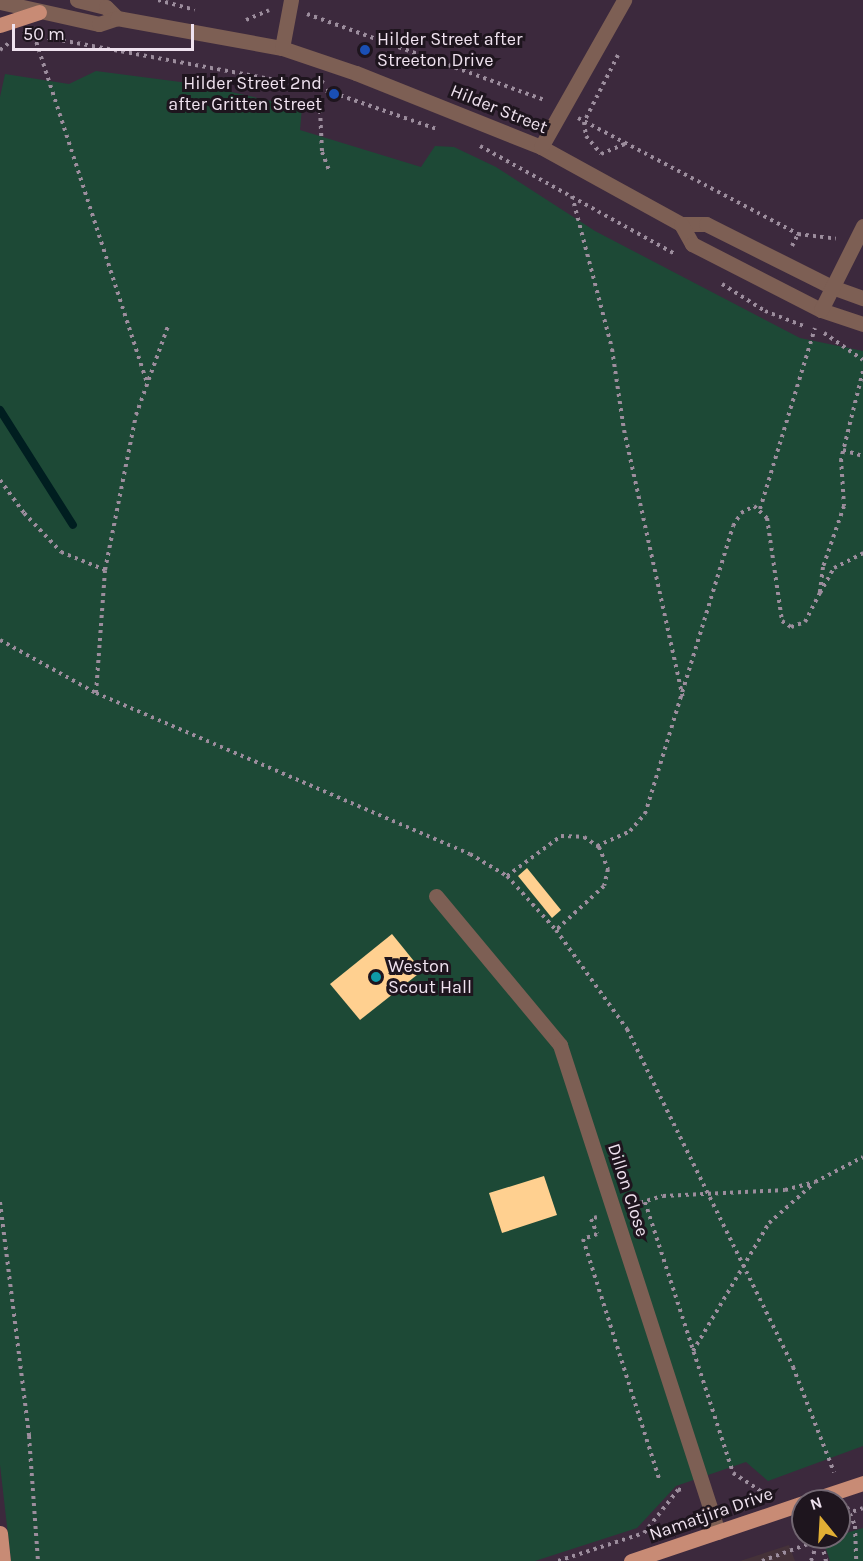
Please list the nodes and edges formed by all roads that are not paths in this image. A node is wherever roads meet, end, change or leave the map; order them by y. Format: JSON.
{"nodes":[{"id":1,"x":77,"y":0,"type":"edge"},
{"id":2,"x":624,"y":0,"type":"edge"},
{"id":3,"x":0,"y":2,"type":"edge"},
{"id":4,"x":290,"y":3,"type":"edge"},
{"id":5,"x":39,"y":12,"type":"junction"},
{"id":6,"x":117,"y":18,"type":"junction"},
{"id":7,"x":0,"y":25,"type":"edge"},
{"id":8,"x":282,"y":48,"type":"junction"},
{"id":9,"x":541,"y":147,"type":"junction"},
{"id":10,"x":681,"y":224,"type":"junction"},
{"id":11,"x":860,"y":231,"type":"edge"},
{"id":12,"x":832,"y":287,"type":"junction"},
{"id":13,"x":863,"y":298,"type":"edge"},
{"id":14,"x":821,"y":310,"type":"junction"},
{"id":15,"x":863,"y":324,"type":"edge"},
{"id":16,"x":436,"y":896,"type":"dead end"},
{"id":17,"x":863,"y":1483,"type":"edge"},
{"id":18,"x":845,"y":1489,"type":"edge"},
{"id":19,"x":791,"y":1507,"type":"edge"},
{"id":20,"x":718,"y":1532,"type":"junction"},
{"id":21,"x":0,"y":1533,"type":"edge"},
{"id":22,"x":3,"y":1561,"type":"edge"},
{"id":23,"x":631,"y":1561,"type":"edge"}],
"edges":[{"from":1,"to":6,"type":"street","name":"Hilder Street"},
{"from":2,"to":9,"type":"street"},
{"from":3,"to":5,"type":"street","name":"Hilder Street"},
{"from":4,"to":8,"type":"street"},
{"from":5,"to":6,"type":"street","name":"Hilder Street"},
{"from":5,"to":7,"type":"main road"},
{"from":6,"to":8,"type":"street","name":"Hilder Street"},
{"from":8,"to":9,"type":"street","name":"Hilder Street"},
{"from":9,"to":10,"type":"street","name":"Hilder Street"},
{"from":10,"to":12,"type":"street","name":"Hilder Street"},
{"from":10,"to":14,"type":"street","name":"Hilder Street"},
{"from":11,"to":12,"type":"street"},
{"from":12,"to":13,"type":"street","name":"Hilder Street"},
{"from":12,"to":14,"type":"street"},
{"from":14,"to":15,"type":"street","name":"Hilder Street"},
{"from":16,"to":20,"type":"street","name":"Dillon Close"},
{"from":17,"to":18,"type":"main road","name":"Namatjira Drive"},
{"from":19,"to":20,"type":"main road","name":"Namatjira Drive"},
{"from":20,"to":23,"type":"main road","name":"Namatjira Drive"},
{"from":21,"to":22,"type":"main road"}]}
